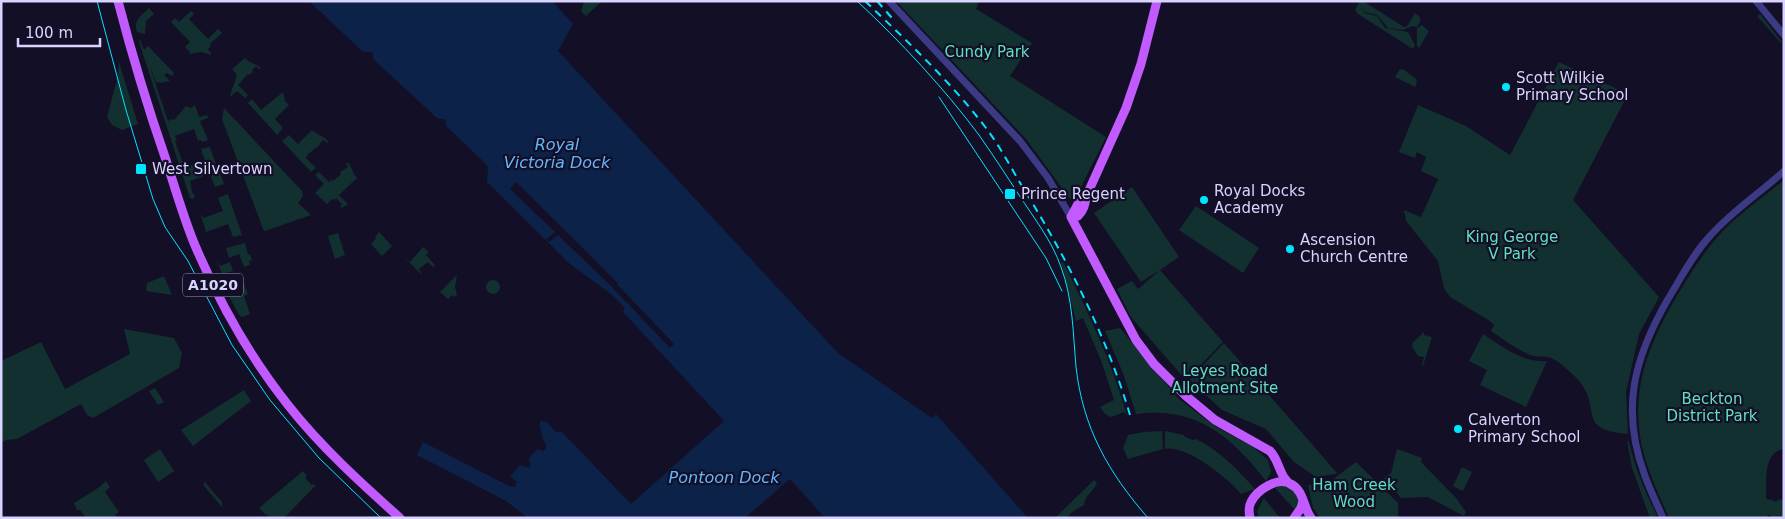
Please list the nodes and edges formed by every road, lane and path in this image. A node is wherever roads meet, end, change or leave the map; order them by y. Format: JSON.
{"nodes":[{"id":1,"x":118,"y":1,"type":"edge"},
{"id":2,"x":889,"y":1,"type":"edge"},
{"id":3,"x":1157,"y":1,"type":"edge"},
{"id":4,"x":1756,"y":1,"type":"edge"},
{"id":5,"x":1784,"y":35,"type":"edge"},
{"id":6,"x":1784,"y":171,"type":"edge"},
{"id":7,"x":1072,"y":217,"type":"junction"},
{"id":8,"x":1256,"y":444,"type":"junction"},
{"id":9,"x":1270,"y":484,"type":"junction"},
{"id":10,"x":1292,"y":484,"type":"junction"},
{"id":11,"x":1303,"y":501,"type":"junction"},
{"id":12,"x":1296,"y":516,"type":"edge"},
{"id":13,"x":1249,"y":517,"type":"edge"},
{"id":14,"x":400,"y":518,"type":"edge"},
{"id":15,"x":1311,"y":518,"type":"edge"},
{"id":16,"x":1664,"y":518,"type":"edge"}],
"edges":[{"from":1,"to":14,"type":"main road","number":"A1020"},
{"from":2,"to":7,"type":"street"},
{"from":3,"to":7,"type":"main road"},
{"from":4,"to":5,"type":"street"},
{"from":6,"to":16,"type":"street"},
{"from":7,"to":8,"type":"main road"},
{"from":8,"to":9,"type":"main road"},
{"from":8,"to":10,"type":"main road"},
{"from":9,"to":10,"type":"main road"},
{"from":9,"to":13,"type":"main road"},
{"from":10,"to":11,"type":"main road"},
{"from":11,"to":12,"type":"main road"},
{"from":11,"to":15,"type":"main road"}]}
